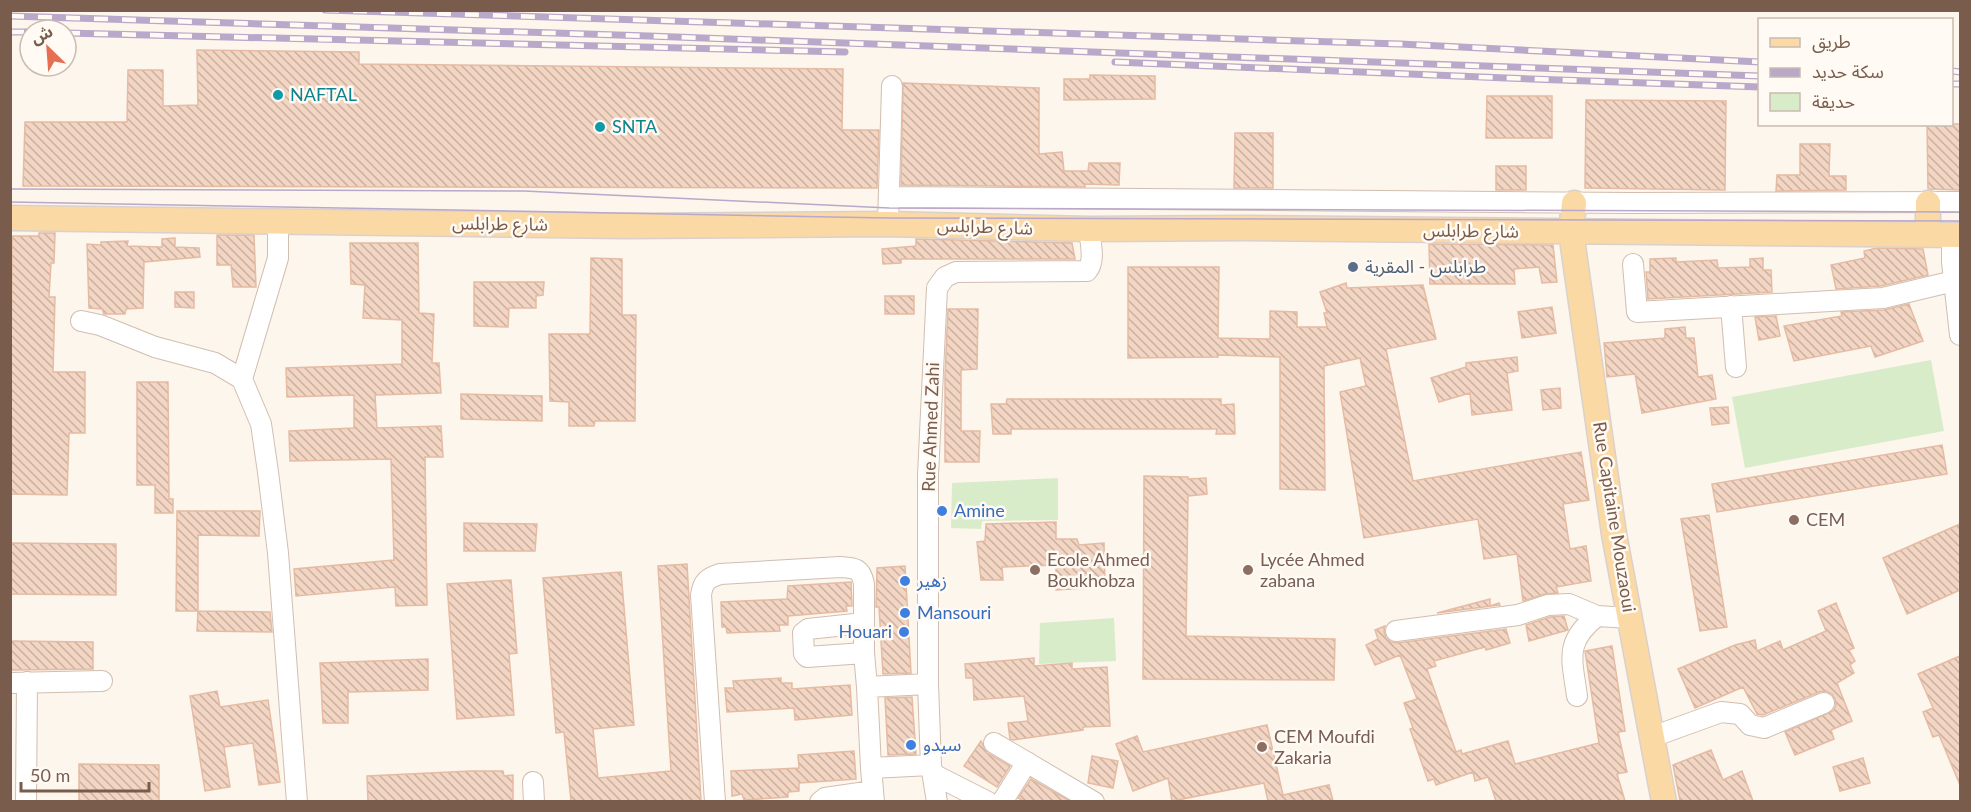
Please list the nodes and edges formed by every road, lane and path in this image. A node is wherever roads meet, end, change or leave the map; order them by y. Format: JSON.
{"nodes":[{"id":1,"x":892,"y":86,"type":"dead end"},
{"id":2,"x":889,"y":197,"type":"junction"},
{"id":3,"x":1960,"y":202,"type":"edge"},
{"id":4,"x":1574,"y":203,"type":"junction"},
{"id":5,"x":1928,"y":203,"type":"junction"},
{"id":6,"x":10,"y":218,"type":"edge"},
{"id":7,"x":278,"y":221,"type":"junction"},
{"id":8,"x":888,"y":224,"type":"junction"},
{"id":9,"x":1089,"y":230,"type":"junction"},
{"id":10,"x":1571,"y":232,"type":"junction"},
{"id":11,"x":1928,"y":234,"type":"junction"},
{"id":12,"x":1956,"y":235,"type":"edge"},
{"id":13,"x":1633,"y":264,"type":"dead end"},
{"id":14,"x":1954,"y":281,"type":"junction"},
{"id":15,"x":1731,"y":306,"type":"junction"},
{"id":16,"x":81,"y":321,"type":"dead end"},
{"id":17,"x":1960,"y":335,"type":"edge"},
{"id":18,"x":1736,"y":367,"type":"dead end"},
{"id":19,"x":242,"y":379,"type":"junction"},
{"id":20,"x":1597,"y":616,"type":"junction"},
{"id":21,"x":1630,"y":618,"type":"junction"},
{"id":22,"x":864,"y":623,"type":"junction"},
{"id":23,"x":1396,"y":631,"type":"dead end"},
{"id":24,"x":864,"y":653,"type":"junction"},
{"id":25,"x":102,"y":681,"type":"dead end"},
{"id":26,"x":19,"y":682,"type":"edge"},
{"id":27,"x":928,"y":684,"type":"junction"},
{"id":28,"x":867,"y":687,"type":"junction"},
{"id":29,"x":1577,"y":696,"type":"dead end"},
{"id":30,"x":1824,"y":703,"type":"dead end"},
{"id":31,"x":1652,"y":737,"type":"junction"},
{"id":32,"x":994,"y":743,"type":"dead end"},
{"id":33,"x":1026,"y":762,"type":"junction"},
{"id":34,"x":872,"y":768,"type":"junction"},
{"id":35,"x":932,"y":770,"type":"junction"},
{"id":36,"x":1069,"y":795,"type":"edge"},
{"id":37,"x":874,"y":796,"type":"edge"},
{"id":38,"x":26,"y":801,"type":"edge"},
{"id":39,"x":297,"y":801,"type":"edge"},
{"id":40,"x":716,"y":801,"type":"edge"},
{"id":41,"x":820,"y":801,"type":"edge"},
{"id":42,"x":937,"y":801,"type":"edge"},
{"id":43,"x":988,"y":801,"type":"edge"},
{"id":44,"x":1002,"y":801,"type":"edge"},
{"id":45,"x":1094,"y":801,"type":"edge"},
{"id":46,"x":1664,"y":801,"type":"edge"}],
"edges":[{"from":1,"to":2,"type":"street"},
{"from":2,"to":4,"type":"street"},
{"from":2,"to":8,"type":"street"},
{"from":3,"to":5,"type":"street"},
{"from":4,"to":5,"type":"street"},
{"from":4,"to":10,"type":"main road","name":"Rue Capitaine Mouzaoui"},
{"from":5,"to":11,"type":"main road"},
{"from":6,"to":7,"type":"main road","name":"شارع طرابلس"},
{"from":7,"to":8,"type":"main road","name":"شارع طرابلس"},
{"from":7,"to":19,"type":"street"},
{"from":8,"to":9,"type":"main road","name":"شارع طرابلس"},
{"from":9,"to":10,"type":"main road","name":"شارع طرابلس"},
{"from":9,"to":27,"type":"street","name":"Rue Ahmed Zahi"},
{"from":10,"to":11,"type":"main road","name":"شارع طرابلس"},
{"from":10,"to":21,"type":"main road","name":"Rue Capitaine Mouzaoui"},
{"from":11,"to":12,"type":"main road","name":"شارع طرابلس"},
{"from":12,"to":14,"type":"street"},
{"from":13,"to":15,"type":"street"},
{"from":14,"to":15,"type":"street"},
{"from":14,"to":17,"type":"street"},
{"from":15,"to":18,"type":"street"},
{"from":16,"to":19,"type":"street"},
{"from":19,"to":39,"type":"street"},
{"from":20,"to":21,"type":"street"},
{"from":20,"to":23,"type":"street"},
{"from":20,"to":29,"type":"street"},
{"from":21,"to":31,"type":"main road","name":"Rue Capitaine Mouzaoui"},
{"from":22,"to":24,"type":"street"},
{"from":22,"to":24,"type":"street"},
{"from":22,"to":40,"type":"street"},
{"from":24,"to":28,"type":"street"},
{"from":25,"to":26,"type":"street"},
{"from":26,"to":38,"type":"street"},
{"from":27,"to":28,"type":"street"},
{"from":27,"to":35,"type":"street","name":"Rue Ahmed Zahi"},
{"from":28,"to":34,"type":"street"},
{"from":30,"to":31,"type":"street"},
{"from":31,"to":46,"type":"main road","name":"Rue Capitaine Mouzaoui"},
{"from":32,"to":33,"type":"street"},
{"from":33,"to":36,"type":"street"},
{"from":33,"to":44,"type":"street"},
{"from":34,"to":35,"type":"street"},
{"from":34,"to":37,"type":"street"},
{"from":35,"to":42,"type":"street","name":"Rue Ahmed Zahi"},
{"from":35,"to":43,"type":"street"},
{"from":36,"to":45,"type":"street"},
{"from":37,"to":41,"type":"street"}]}
